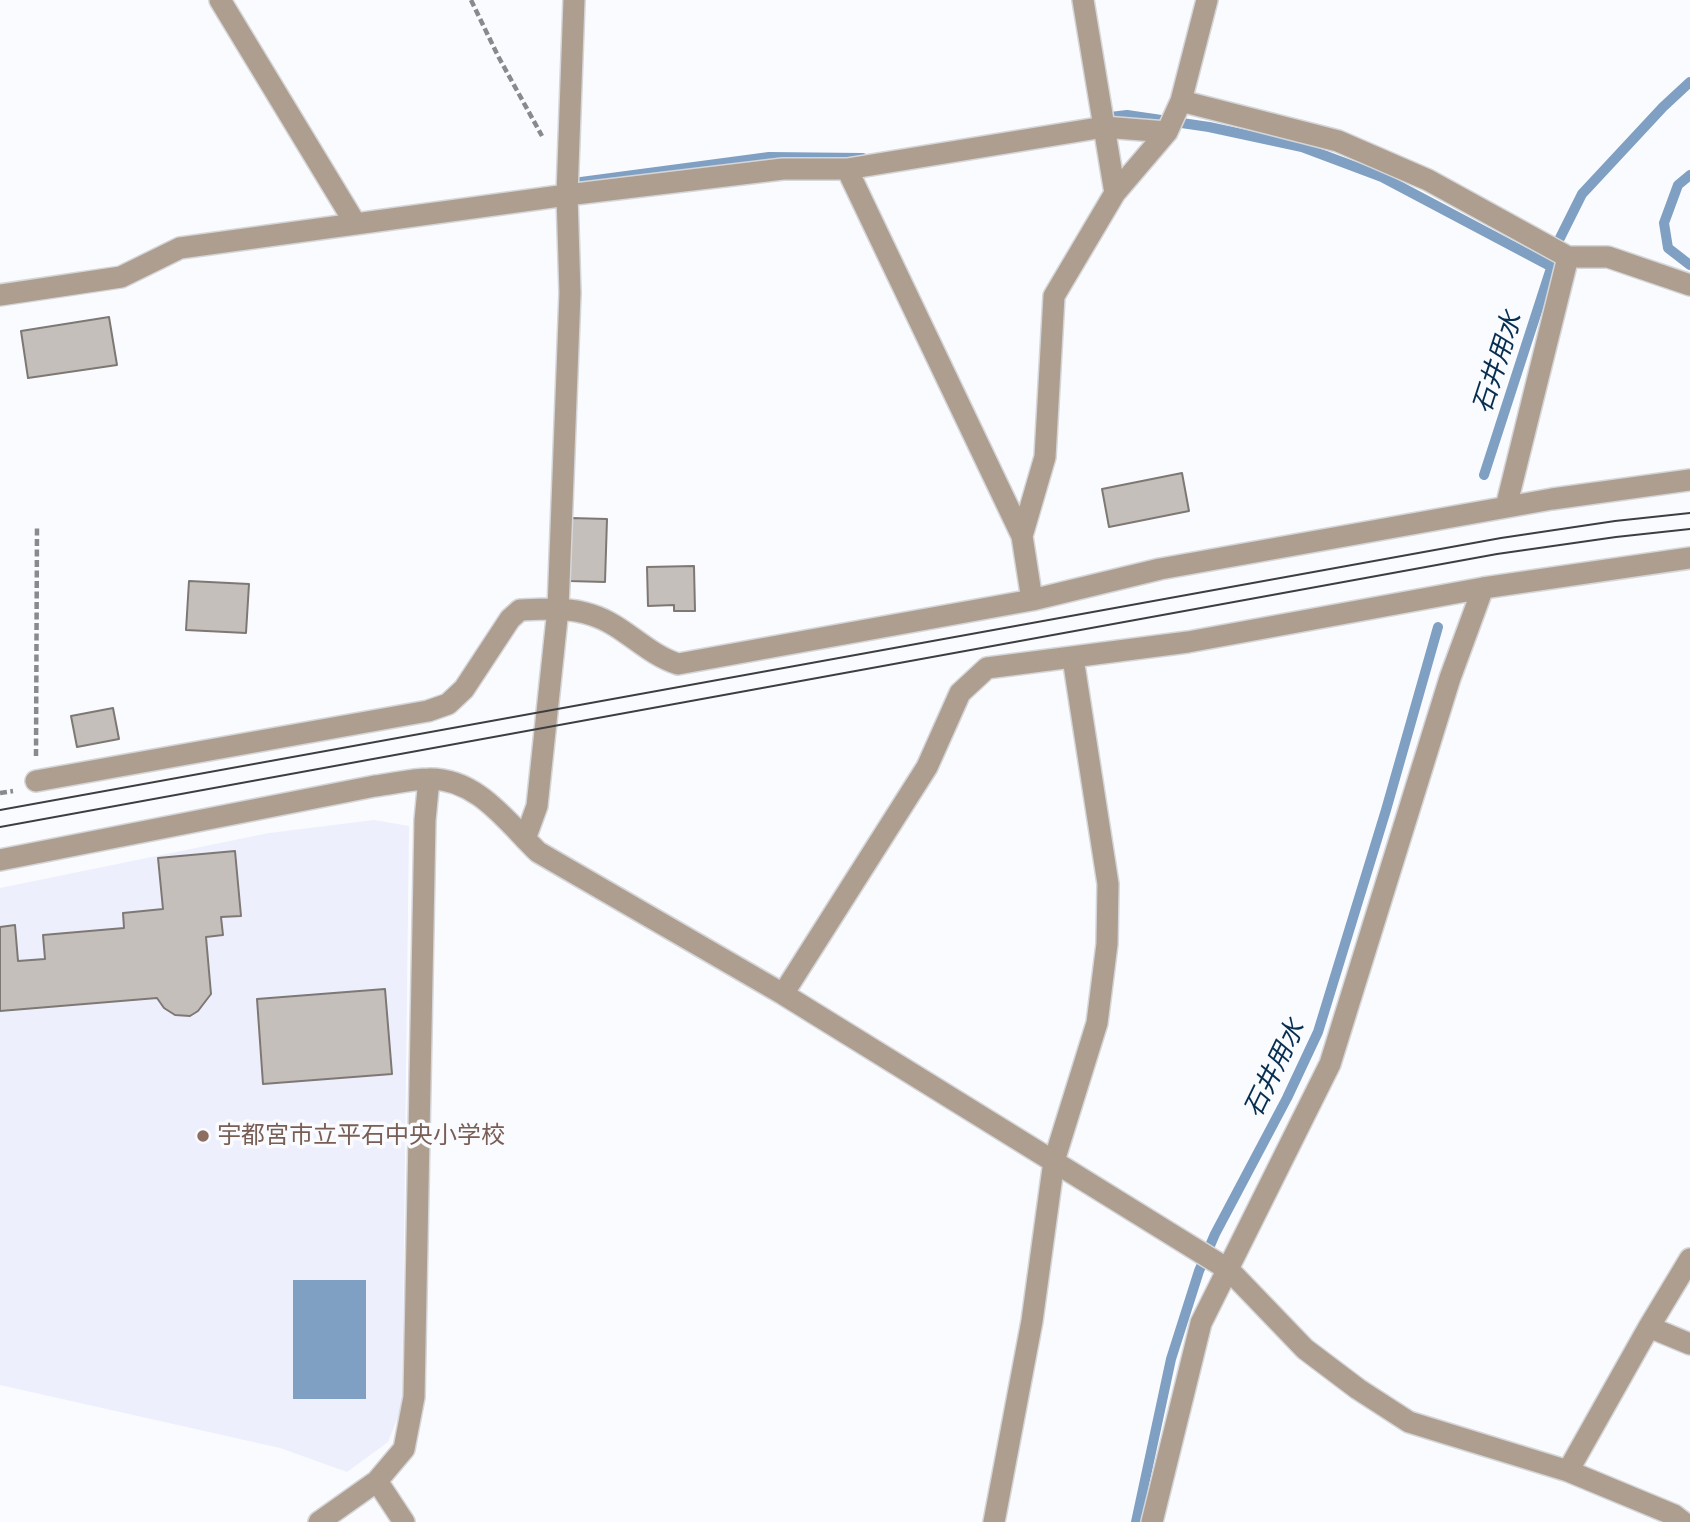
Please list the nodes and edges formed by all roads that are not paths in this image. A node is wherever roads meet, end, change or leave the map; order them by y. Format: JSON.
{"nodes":[{"id":1,"x":220,"y":0,"type":"edge"},
{"id":2,"x":574,"y":0,"type":"edge"},
{"id":3,"x":1083,"y":0,"type":"edge"},
{"id":4,"x":1207,"y":0,"type":"edge"},
{"id":5,"x":1181,"y":100,"type":"junction"},
{"id":6,"x":1103,"y":120,"type":"junction"},
{"id":7,"x":1167,"y":132,"type":"junction"},
{"id":8,"x":847,"y":169,"type":"junction"},
{"id":9,"x":1115,"y":193,"type":"junction"},
{"id":10,"x":566,"y":195,"type":"junction"},
{"id":11,"x":355,"y":223,"type":"junction"},
{"id":12,"x":1568,"y":257,"type":"junction"},
{"id":13,"x":1690,"y":285,"type":"edge"},
{"id":14,"x":0,"y":295,"type":"edge"},
{"id":15,"x":1690,"y":480,"type":"edge"},
{"id":16,"x":1506,"y":507,"type":"junction"},
{"id":17,"x":1022,"y":536,"type":"junction"},
{"id":18,"x":1690,"y":558,"type":"edge"},
{"id":19,"x":1483,"y":588,"type":"junction"},
{"id":20,"x":1032,"y":600,"type":"junction"},
{"id":21,"x":558,"y":609,"type":"junction"},
{"id":22,"x":1073,"y":658,"type":"junction"},
{"id":23,"x":429,"y":779,"type":"junction"},
{"id":24,"x":37,"y":781,"type":"road end"},
{"id":25,"x":524,"y":839,"type":"junction"},
{"id":26,"x":0,"y":860,"type":"edge"},
{"id":27,"x":783,"y":994,"type":"junction"},
{"id":28,"x":1054,"y":1161,"type":"junction"},
{"id":29,"x":1690,"y":1259,"type":"edge"},
{"id":30,"x":1226,"y":1268,"type":"junction"},
{"id":31,"x":1649,"y":1327,"type":"junction"},
{"id":32,"x":1690,"y":1344,"type":"edge"},
{"id":33,"x":1568,"y":1471,"type":"junction"},
{"id":34,"x":377,"y":1481,"type":"junction"},
{"id":35,"x":319,"y":1522,"type":"edge"},
{"id":36,"x":404,"y":1522,"type":"edge"},
{"id":37,"x":994,"y":1522,"type":"edge"},
{"id":38,"x":1152,"y":1522,"type":"edge"},
{"id":39,"x":1683,"y":1522,"type":"edge"}],
"edges":[{"from":1,"to":11,"type":"street"},
{"from":2,"to":10,"type":"street"},
{"from":3,"to":6,"type":"street"},
{"from":4,"to":5,"type":"street"},
{"from":5,"to":7,"type":"street"},
{"from":5,"to":12,"type":"street"},
{"from":6,"to":7,"type":"street"},
{"from":6,"to":8,"type":"street"},
{"from":6,"to":9,"type":"street"},
{"from":7,"to":9,"type":"street"},
{"from":8,"to":10,"type":"street"},
{"from":8,"to":17,"type":"street"},
{"from":9,"to":17,"type":"street"},
{"from":10,"to":11,"type":"street"},
{"from":10,"to":21,"type":"street"},
{"from":11,"to":14,"type":"street"},
{"from":12,"to":13,"type":"street"},
{"from":12,"to":16,"type":"street"},
{"from":15,"to":16,"type":"street"},
{"from":16,"to":20,"type":"street"},
{"from":17,"to":20,"type":"street"},
{"from":18,"to":19,"type":"street"},
{"from":19,"to":22,"type":"street"},
{"from":19,"to":30,"type":"street"},
{"from":20,"to":21,"type":"street"},
{"from":21,"to":24,"type":"street"},
{"from":21,"to":25,"type":"street"},
{"from":22,"to":27,"type":"street"},
{"from":22,"to":28,"type":"street"},
{"from":23,"to":25,"type":"street"},
{"from":23,"to":26,"type":"street"},
{"from":23,"to":34,"type":"street"},
{"from":25,"to":27,"type":"street"},
{"from":27,"to":28,"type":"street"},
{"from":28,"to":30,"type":"street"},
{"from":28,"to":37,"type":"street"},
{"from":29,"to":31,"type":"street"},
{"from":30,"to":33,"type":"street"},
{"from":30,"to":38,"type":"street"},
{"from":31,"to":32,"type":"street"},
{"from":31,"to":33,"type":"street"},
{"from":33,"to":39,"type":"street"},
{"from":34,"to":35,"type":"street"},
{"from":34,"to":36,"type":"street"}]}
